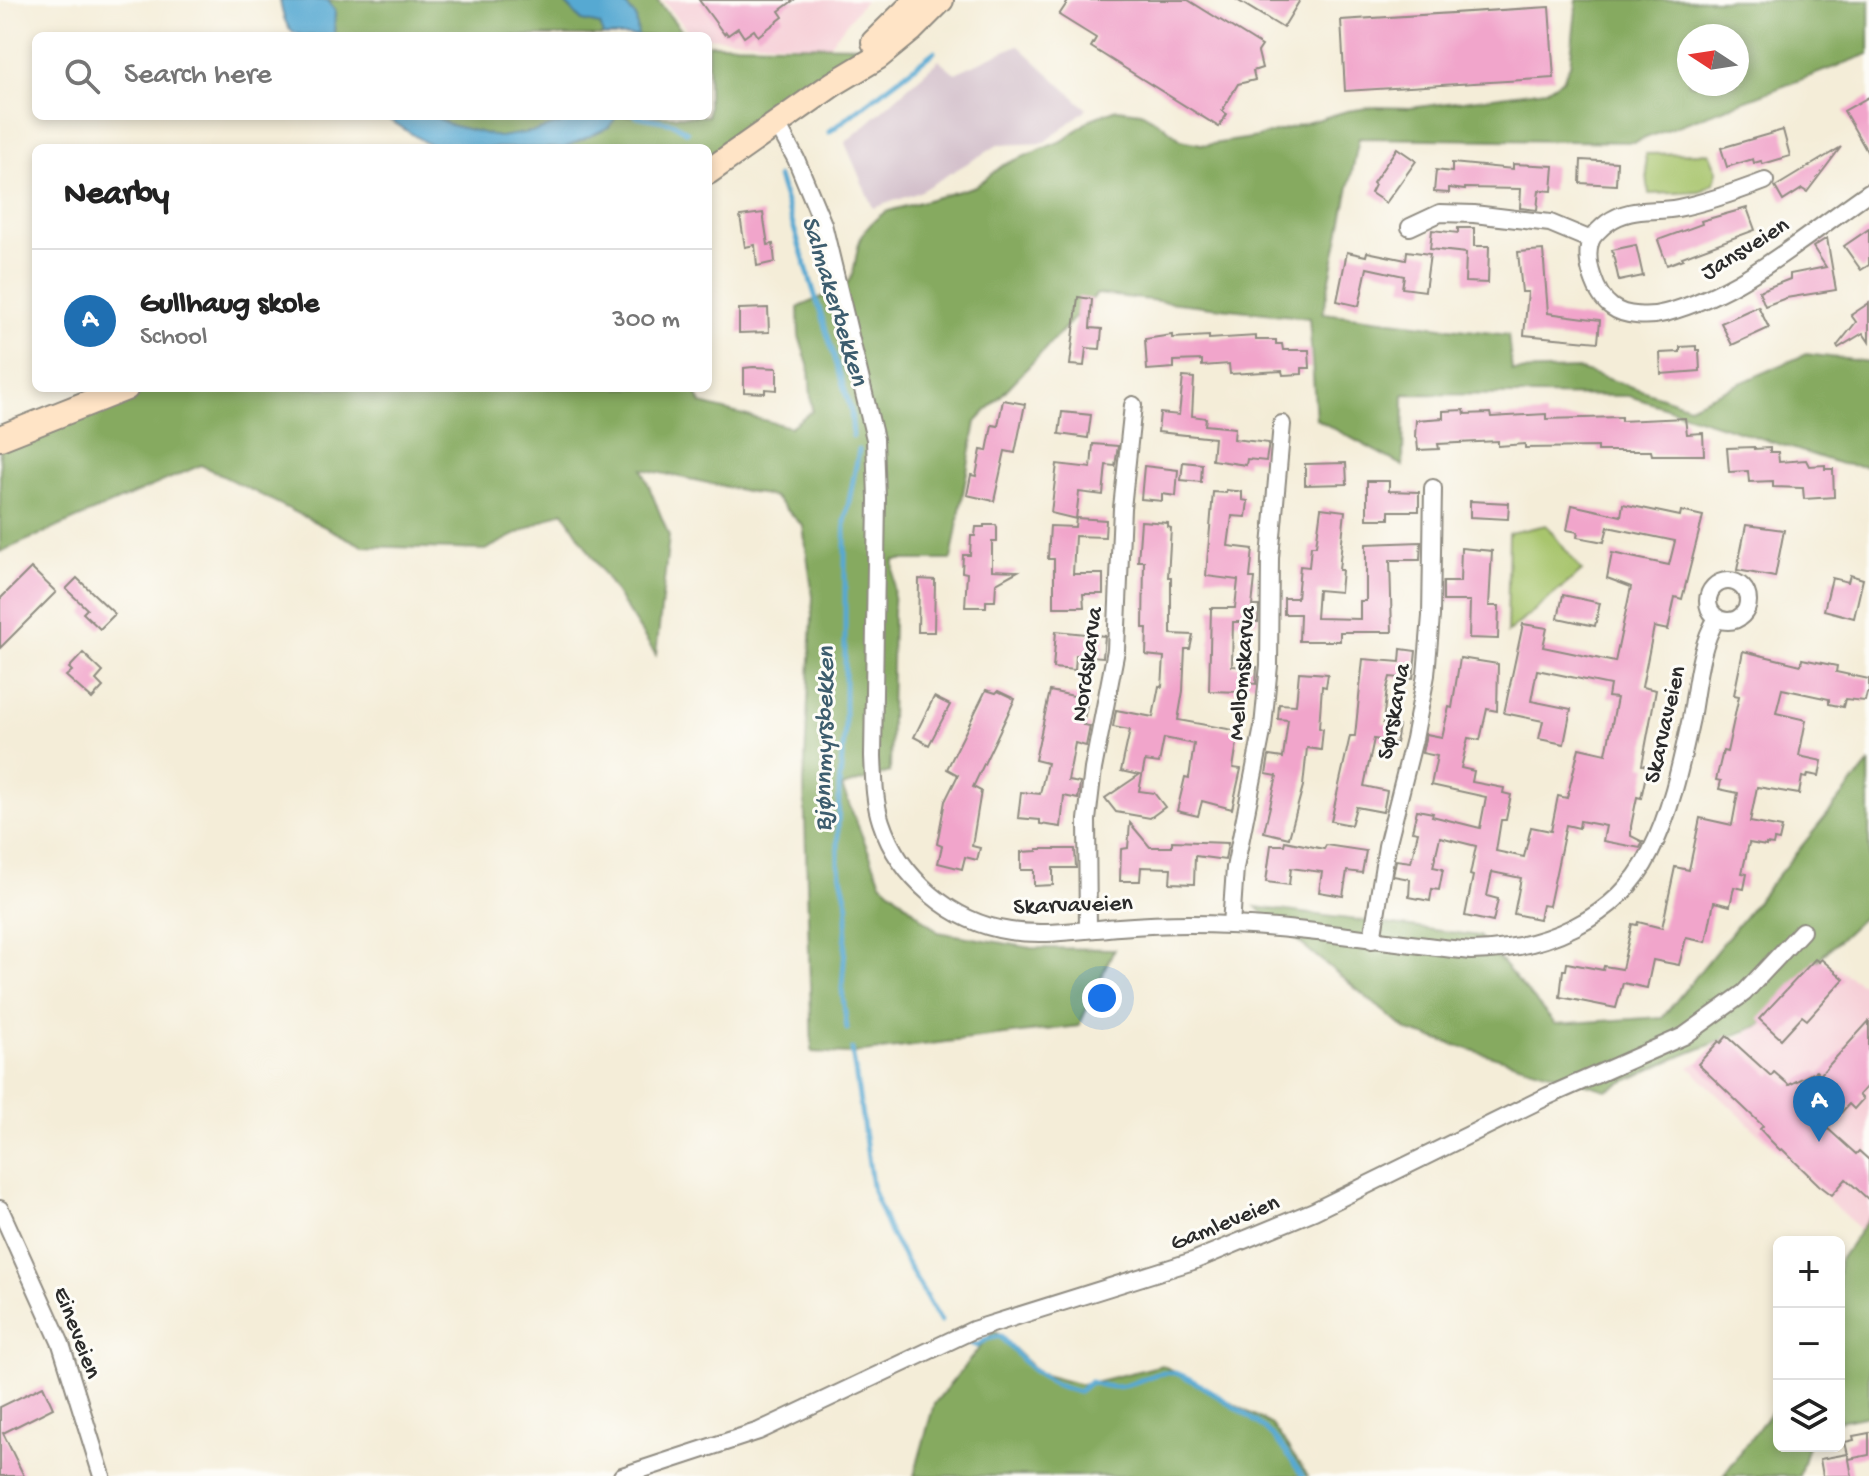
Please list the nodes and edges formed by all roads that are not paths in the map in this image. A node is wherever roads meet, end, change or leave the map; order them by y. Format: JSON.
{"nodes":[{"id":1,"x":917,"y":0,"type":"edge"},
{"id":2,"x":941,"y":0,"type":"edge"},
{"id":3,"x":833,"y":84,"type":"junction"},
{"id":4,"x":777,"y":124,"type":"junction"},
{"id":5,"x":712,"y":169,"type":"edge"},
{"id":6,"x":1765,"y":181,"type":"dead end"},
{"id":7,"x":1869,"y":192,"type":"edge"},
{"id":8,"x":1410,"y":227,"type":"dead end"},
{"id":9,"x":1591,"y":240,"type":"junction"},
{"id":10,"x":116,"y":392,"type":"edge"},
{"id":11,"x":1133,"y":405,"type":"dead end"},
{"id":12,"x":1282,"y":424,"type":"dead end"},
{"id":13,"x":0,"y":438,"type":"edge"},
{"id":14,"x":1433,"y":488,"type":"dead end"},
{"id":15,"x":1717,"y":618,"type":"dead end"},
{"id":16,"x":1231,"y":925,"type":"junction"},
{"id":17,"x":1088,"y":929,"type":"junction"},
{"id":18,"x":1802,"y":931,"type":"dead end"},
{"id":19,"x":1372,"y":940,"type":"junction"},
{"id":20,"x":0,"y":1209,"type":"edge"},
{"id":21,"x":102,"y":1476,"type":"edge"},
{"id":22,"x":622,"y":1476,"type":"edge"}],
"edges":[{"from":1,"to":3,"type":"main road"},
{"from":2,"to":3,"type":"main road"},
{"from":3,"to":4,"type":"main road"},
{"from":4,"to":5,"type":"main road"},
{"from":4,"to":17,"type":"street","name":"Skarvaveien"},
{"from":6,"to":9,"type":"street","name":"Jansveien"},
{"from":7,"to":9,"type":"street","name":"Jansveien"},
{"from":8,"to":9,"type":"street"},
{"from":10,"to":13,"type":"main road"},
{"from":11,"to":17,"type":"street","name":"Nordskarva"},
{"from":12,"to":16,"type":"street","name":"Mellomskarva"},
{"from":14,"to":19,"type":"street","name":"Sørskarva"},
{"from":15,"to":19,"type":"street","name":"Skarvaveien"},
{"from":16,"to":17,"type":"street","name":"Skarvaveien"},
{"from":16,"to":19,"type":"street","name":"Skarvaveien"},
{"from":18,"to":22,"type":"street","name":"Gamleveien"},
{"from":20,"to":21,"type":"street","name":"Eineveien"}]}
